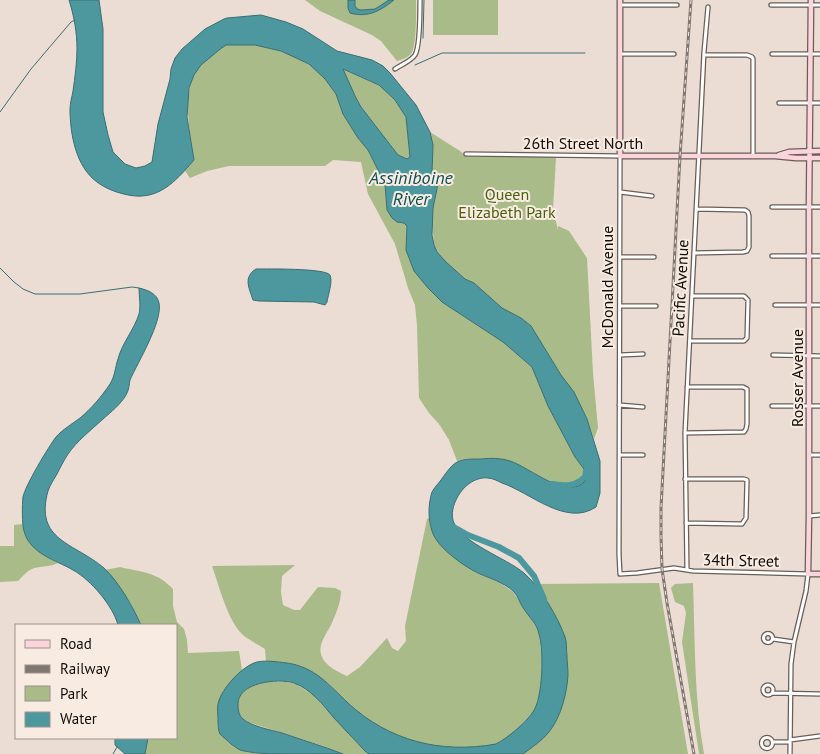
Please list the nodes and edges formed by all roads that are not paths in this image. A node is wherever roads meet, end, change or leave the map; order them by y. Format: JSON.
{"nodes":[{"id":1,"x":420,"y":0,"type":"edge"},
{"id":2,"x":620,"y":2,"type":"edge"},
{"id":3,"x":811,"y":2,"type":"edge"},
{"id":4,"x":677,"y":5,"type":"dead end"},
{"id":5,"x":771,"y":5,"type":"dead end"},
{"id":6,"x":820,"y":5,"type":"edge"},
{"id":7,"x":708,"y":7,"type":"dead end"},
{"id":8,"x":620,"y":54,"type":"junction"},
{"id":9,"x":674,"y":54,"type":"dead end"},
{"id":10,"x":772,"y":54,"type":"dead end"},
{"id":11,"x":811,"y":54,"type":"junction"},
{"id":12,"x":820,"y":54,"type":"edge"},
{"id":13,"x":704,"y":55,"type":"junction"},
{"id":14,"x":395,"y":69,"type":"dead end"},
{"id":15,"x":780,"y":103,"type":"dead end"},
{"id":16,"x":810,"y":103,"type":"junction"},
{"id":17,"x":820,"y":103,"type":"edge"},
{"id":18,"x":810,"y":151,"type":"junction"},
{"id":19,"x":820,"y":151,"type":"edge"},
{"id":20,"x":466,"y":154,"type":"dead end"},
{"id":21,"x":620,"y":156,"type":"junction"},
{"id":22,"x":698,"y":156,"type":"junction"},
{"id":23,"x":753,"y":156,"type":"junction"},
{"id":24,"x":775,"y":156,"type":"junction"},
{"id":25,"x":810,"y":158,"type":"junction"},
{"id":26,"x":820,"y":158,"type":"edge"},
{"id":27,"x":620,"y":192,"type":"junction"},
{"id":28,"x":652,"y":196,"type":"dead end"},
{"id":29,"x":772,"y":207,"type":"dead end"},
{"id":30,"x":809,"y":207,"type":"junction"},
{"id":31,"x":820,"y":207,"type":"edge"},
{"id":32,"x":696,"y":210,"type":"junction"},
{"id":33,"x":694,"y":253,"type":"junction"},
{"id":34,"x":772,"y":256,"type":"dead end"},
{"id":35,"x":809,"y":256,"type":"junction"},
{"id":36,"x":820,"y":256,"type":"edge"},
{"id":37,"x":620,"y":257,"type":"junction"},
{"id":38,"x":654,"y":257,"type":"dead end"},
{"id":39,"x":692,"y":296,"type":"junction"},
{"id":40,"x":775,"y":305,"type":"dead end"},
{"id":41,"x":809,"y":305,"type":"junction"},
{"id":42,"x":820,"y":305,"type":"edge"},
{"id":43,"x":620,"y":306,"type":"junction"},
{"id":44,"x":656,"y":306,"type":"dead end"},
{"id":45,"x":690,"y":342,"type":"junction"},
{"id":46,"x":643,"y":354,"type":"dead end"},
{"id":47,"x":620,"y":355,"type":"junction"},
{"id":48,"x":773,"y":355,"type":"dead end"},
{"id":49,"x":809,"y":356,"type":"junction"},
{"id":50,"x":820,"y":356,"type":"edge"},
{"id":51,"x":687,"y":387,"type":"junction"},
{"id":52,"x":619,"y":405,"type":"junction"},
{"id":53,"x":772,"y":406,"type":"dead end"},
{"id":54,"x":809,"y":406,"type":"junction"},
{"id":55,"x":820,"y":406,"type":"edge"},
{"id":56,"x":643,"y":407,"type":"dead end"},
{"id":57,"x":685,"y":433,"type":"junction"},
{"id":58,"x":620,"y":455,"type":"junction"},
{"id":59,"x":643,"y":455,"type":"dead end"},
{"id":60,"x":809,"y":455,"type":"junction"},
{"id":61,"x":820,"y":455,"type":"edge"},
{"id":62,"x":685,"y":479,"type":"junction"},
{"id":63,"x":820,"y":515,"type":"edge"},
{"id":64,"x":809,"y":516,"type":"junction"},
{"id":65,"x":686,"y":523,"type":"junction"},
{"id":66,"x":687,"y":570,"type":"junction"},
{"id":67,"x":620,"y":574,"type":"joint"},
{"id":68,"x":808,"y":574,"type":"junction"},
{"id":69,"x":820,"y":574,"type":"edge"},
{"id":70,"x":773,"y":639,"type":"dead end"},
{"id":71,"x":794,"y":642,"type":"junction"},
{"id":72,"x":772,"y":693,"type":"dead end"},
{"id":73,"x":790,"y":693,"type":"junction"},
{"id":74,"x":820,"y":694,"type":"edge"},
{"id":75,"x":820,"y":736,"type":"edge"},
{"id":76,"x":790,"y":741,"type":"junction"},
{"id":77,"x":772,"y":742,"type":"dead end"},
{"id":78,"x":790,"y":754,"type":"edge"}],
"edges":[{"from":1,"to":14,"type":"street"},
{"from":2,"to":4,"type":"street"},
{"from":2,"to":8,"type":"street","name":"McDonald Avenue"},
{"from":3,"to":5,"type":"street"},
{"from":3,"to":6,"type":"street"},
{"from":3,"to":11,"type":"street","name":"Rosser Avenue"},
{"from":7,"to":13,"type":"street","name":"Pacific Avenue"},
{"from":8,"to":9,"type":"street"},
{"from":8,"to":21,"type":"street","name":"McDonald Avenue"},
{"from":10,"to":11,"type":"street"},
{"from":11,"to":12,"type":"street"},
{"from":11,"to":16,"type":"street","name":"Rosser Avenue"},
{"from":13,"to":22,"type":"street","name":"Pacific Avenue"},
{"from":13,"to":23,"type":"street"},
{"from":15,"to":16,"type":"street"},
{"from":16,"to":17,"type":"street"},
{"from":16,"to":18,"type":"street","name":"Rosser Avenue"},
{"from":18,"to":19,"type":"street"},
{"from":18,"to":24,"type":"street"},
{"from":18,"to":25,"type":"street","name":"Rosser Avenue"},
{"from":20,"to":21,"type":"street","name":"26th Street North"},
{"from":21,"to":22,"type":"street","name":"26th Street North"},
{"from":21,"to":27,"type":"street","name":"McDonald Avenue"},
{"from":22,"to":23,"type":"street","name":"26th Street North"},
{"from":22,"to":32,"type":"street","name":"Pacific Avenue"},
{"from":23,"to":24,"type":"street","name":"26th Street North"},
{"from":24,"to":25,"type":"street"},
{"from":25,"to":26,"type":"street"},
{"from":25,"to":30,"type":"street","name":"Rosser Avenue"},
{"from":27,"to":28,"type":"street"},
{"from":27,"to":37,"type":"street","name":"McDonald Avenue"},
{"from":29,"to":30,"type":"street"},
{"from":30,"to":31,"type":"street"},
{"from":30,"to":35,"type":"street","name":"Rosser Avenue"},
{"from":32,"to":33,"type":"street","name":"Pacific Avenue"},
{"from":32,"to":33,"type":"street"},
{"from":33,"to":39,"type":"street","name":"Pacific Avenue"},
{"from":34,"to":35,"type":"street"},
{"from":35,"to":36,"type":"street"},
{"from":35,"to":41,"type":"street","name":"Rosser Avenue"},
{"from":37,"to":38,"type":"street"},
{"from":37,"to":43,"type":"street","name":"McDonald Avenue"},
{"from":39,"to":45,"type":"street","name":"Pacific Avenue"},
{"from":39,"to":45,"type":"street"},
{"from":40,"to":41,"type":"street"},
{"from":41,"to":42,"type":"street"},
{"from":41,"to":49,"type":"street","name":"Rosser Avenue"},
{"from":43,"to":44,"type":"street"},
{"from":43,"to":47,"type":"street","name":"McDonald Avenue"},
{"from":45,"to":51,"type":"street","name":"Pacific Avenue"},
{"from":46,"to":47,"type":"street"},
{"from":47,"to":52,"type":"street","name":"McDonald Avenue"},
{"from":48,"to":49,"type":"street"},
{"from":49,"to":50,"type":"street"},
{"from":49,"to":54,"type":"street","name":"Rosser Avenue"},
{"from":51,"to":57,"type":"street","name":"Pacific Avenue"},
{"from":51,"to":57,"type":"street"},
{"from":52,"to":56,"type":"street"},
{"from":52,"to":58,"type":"street","name":"McDonald Avenue"},
{"from":53,"to":54,"type":"street"},
{"from":54,"to":55,"type":"street"},
{"from":54,"to":60,"type":"street","name":"Rosser Avenue"},
{"from":57,"to":62,"type":"street","name":"Pacific Avenue"},
{"from":58,"to":59,"type":"street"},
{"from":58,"to":67,"type":"street","name":"McDonald Avenue"},
{"from":60,"to":61,"type":"street"},
{"from":60,"to":64,"type":"street","name":"Rosser Avenue"},
{"from":62,"to":65,"type":"street","name":"Pacific Avenue"},
{"from":62,"to":65,"type":"street"},
{"from":63,"to":64,"type":"street"},
{"from":64,"to":68,"type":"street","name":"Rosser Avenue"},
{"from":65,"to":66,"type":"street","name":"Pacific Avenue"},
{"from":66,"to":67,"type":"street","name":"34th Street"},
{"from":66,"to":68,"type":"street","name":"34th Street"},
{"from":68,"to":69,"type":"street","name":"34th Street"},
{"from":68,"to":71,"type":"street","name":"Rosser Avenue"},
{"from":70,"to":71,"type":"street"},
{"from":71,"to":73,"type":"street","name":"Rosser Avenue"},
{"from":72,"to":73,"type":"street"},
{"from":73,"to":74,"type":"street"},
{"from":73,"to":76,"type":"street","name":"Rosser Avenue"},
{"from":75,"to":76,"type":"street"},
{"from":76,"to":77,"type":"street"},
{"from":76,"to":78,"type":"street","name":"Rosser Avenue"}]}
